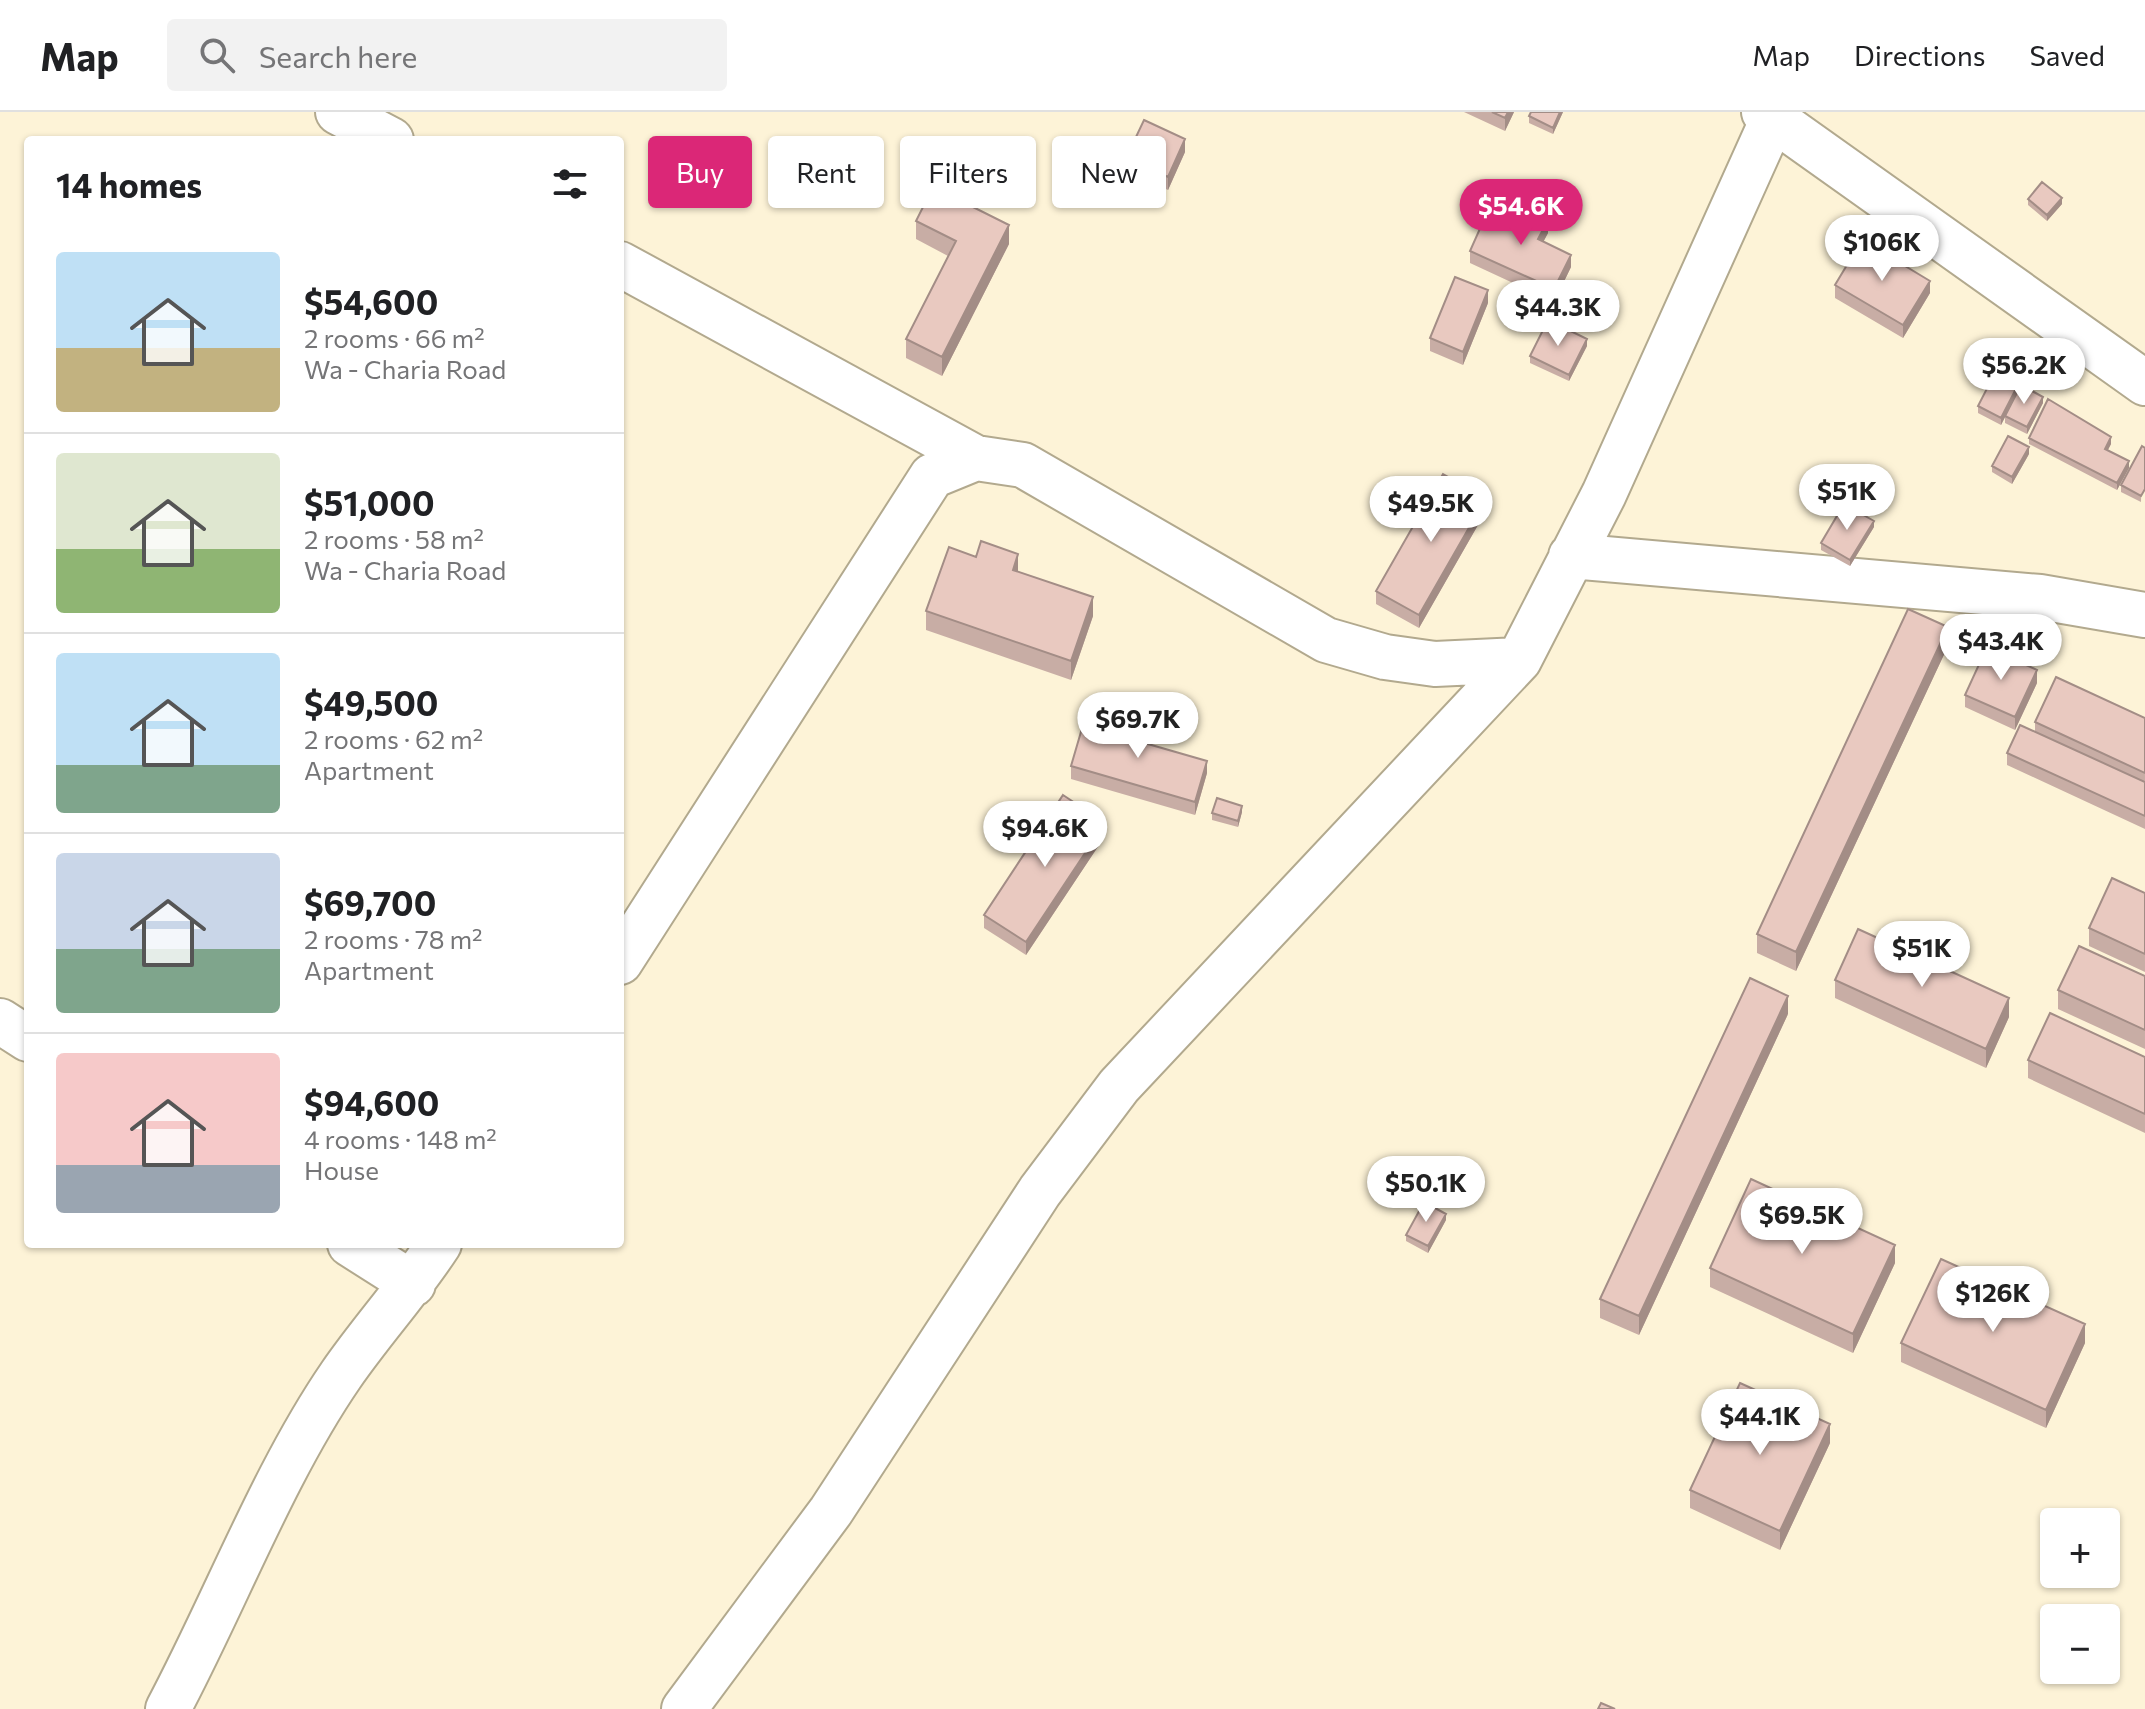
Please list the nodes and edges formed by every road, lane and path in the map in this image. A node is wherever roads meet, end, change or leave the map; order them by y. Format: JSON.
{"nodes":[{"id":1,"x":338,"y":112,"type":"edge"},
{"id":2,"x":1771,"y":114,"type":"edge"},
{"id":3,"x":383,"y":136,"type":"edge"},
{"id":4,"x":624,"y":266,"type":"edge"},
{"id":5,"x":2145,"y":383,"type":"edge"},
{"id":6,"x":976,"y":458,"type":"junction"},
{"id":7,"x":1571,"y":556,"type":"junction"},
{"id":8,"x":2145,"y":615,"type":"edge"},
{"id":9,"x":1519,"y":660,"type":"junction"},
{"id":10,"x":624,"y":956,"type":"edge"},
{"id":11,"x":0,"y":1021,"type":"edge"},
{"id":12,"x":24,"y":1036,"type":"edge"},
{"id":13,"x":356,"y":1248,"type":"edge"},
{"id":14,"x":436,"y":1248,"type":"edge"},
{"id":15,"x":413,"y":1284,"type":"junction"},
{"id":16,"x":168,"y":1709,"type":"edge"},
{"id":17,"x":684,"y":1709,"type":"edge"}],
"edges":[{"from":1,"to":3,"type":"street"},
{"from":2,"to":5,"type":"street"},
{"from":2,"to":7,"type":"street"},
{"from":4,"to":6,"type":"street"},
{"from":6,"to":9,"type":"street"},
{"from":6,"to":10,"type":"street"},
{"from":7,"to":8,"type":"street"},
{"from":7,"to":9,"type":"street"},
{"from":9,"to":17,"type":"street"},
{"from":11,"to":12,"type":"street"},
{"from":13,"to":15,"type":"street"},
{"from":14,"to":15,"type":"street"},
{"from":15,"to":16,"type":"street"}]}
